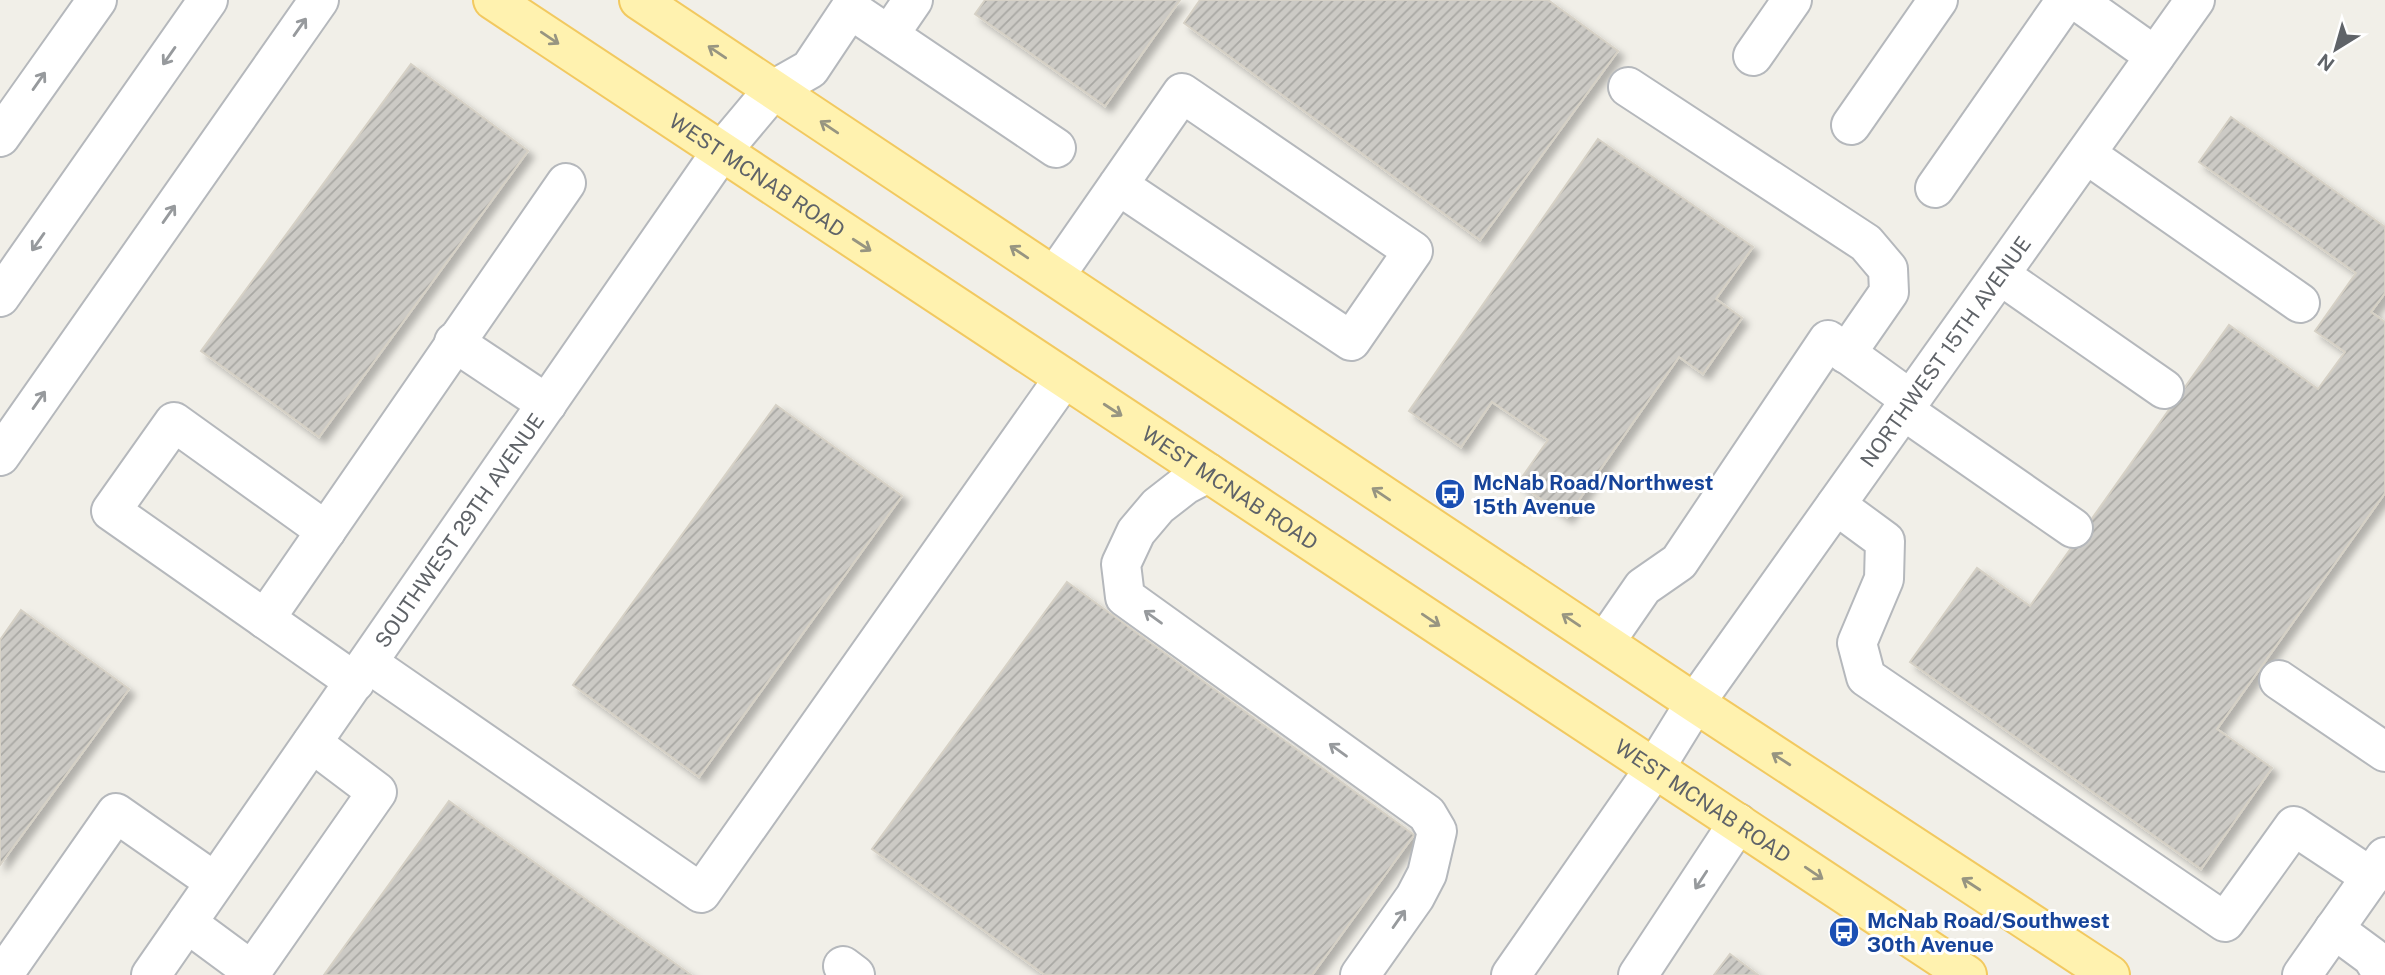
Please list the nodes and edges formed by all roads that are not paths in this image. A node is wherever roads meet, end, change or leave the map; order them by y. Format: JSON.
{"nodes":[{"id":1,"x":97,"y":0,"type":"edge"},
{"id":2,"x":208,"y":0,"type":"edge"},
{"id":3,"x":319,"y":0,"type":"edge"},
{"id":4,"x":493,"y":0,"type":"edge"},
{"id":5,"x":639,"y":0,"type":"edge"},
{"id":6,"x":913,"y":0,"type":"edge"},
{"id":7,"x":1792,"y":0,"type":"edge"},
{"id":8,"x":1938,"y":0,"type":"edge"},
{"id":9,"x":2066,"y":0,"type":"edge"},
{"id":10,"x":2076,"y":0,"type":"edge"},
{"id":11,"x":2195,"y":0,"type":"edge"},
{"id":12,"x":843,"y":4,"type":"edge"},
{"id":13,"x":889,"y":35,"type":"junction"},
{"id":14,"x":2155,"y":56,"type":"junction"},
{"id":15,"x":1753,"y":57,"type":"dead end"},
{"id":16,"x":1628,"y":87,"type":"dead end"},
{"id":17,"x":774,"y":90,"type":"junction"},
{"id":18,"x":1851,"y":125,"type":"dead end"},
{"id":19,"x":0,"y":137,"type":"edge"},
{"id":20,"x":1056,"y":148,"type":"dead end"},
{"id":21,"x":721,"y":152,"type":"junction"},
{"id":22,"x":2086,"y":154,"type":"junction"},
{"id":23,"x":566,"y":183,"type":"dead end"},
{"id":24,"x":1118,"y":185,"type":"junction"},
{"id":25,"x":1935,"y":188,"type":"dead end"},
{"id":26,"x":2000,"y":275,"type":"junction"},
{"id":27,"x":1055,"y":276,"type":"junction"},
{"id":28,"x":0,"y":297,"type":"edge"},
{"id":29,"x":2300,"y":303,"type":"dead end"},
{"id":30,"x":454,"y":342,"type":"junction"},
{"id":31,"x":1846,"y":354,"type":"junction"},
{"id":32,"x":1064,"y":378,"type":"junction"},
{"id":33,"x":2164,"y":389,"type":"dead end"},
{"id":34,"x":547,"y":404,"type":"junction"},
{"id":35,"x":1907,"y":405,"type":"junction"},
{"id":36,"x":0,"y":456,"type":"edge"},
{"id":37,"x":1208,"y":473,"type":"junction"},
{"id":38,"x":1836,"y":505,"type":"junction"},
{"id":39,"x":2073,"y":528,"type":"dead end"},
{"id":40,"x":326,"y":531,"type":"junction"},
{"id":41,"x":265,"y":619,"type":"junction"},
{"id":42,"x":1605,"y":642,"type":"junction"},
{"id":43,"x":361,"y":672,"type":"junction"},
{"id":44,"x":2280,"y":680,"type":"dead end"},
{"id":45,"x":1695,"y":703,"type":"junction"},
{"id":46,"x":312,"y":743,"type":"junction"},
{"id":47,"x":2385,"y":752,"type":"edge"},
{"id":48,"x":1655,"y":768,"type":"junction"},
{"id":49,"x":1738,"y":823,"type":"junction"},
{"id":50,"x":2378,"y":867,"type":"edge"},
{"id":51,"x":215,"y":882,"type":"junction"},
{"id":52,"x":187,"y":923,"type":"junction"},
{"id":53,"x":2334,"y":929,"type":"junction"},
{"id":54,"x":3,"y":975,"type":"edge"},
{"id":55,"x":151,"y":975,"type":"edge"},
{"id":56,"x":1360,"y":975,"type":"edge"},
{"id":57,"x":1511,"y":975,"type":"edge"},
{"id":58,"x":1638,"y":975,"type":"edge"},
{"id":59,"x":1967,"y":975,"type":"edge"},
{"id":60,"x":2110,"y":975,"type":"edge"},
{"id":61,"x":2302,"y":975,"type":"edge"},
{"id":62,"x":2383,"y":975,"type":"edge"}],
"edges":[{"from":19,"to":1,"type":"street","one_way":true},
{"from":2,"to":28,"type":"street","one_way":true},
{"from":36,"to":3,"type":"street","one_way":true},
{"from":4,"to":21,"type":"main road","name":"WEST MCNAB ROAD","one_way":true},
{"from":17,"to":5,"type":"main road","one_way":true},
{"from":6,"to":13,"type":"street"},
{"from":7,"to":15,"type":"street"},
{"from":8,"to":18,"type":"street"},
{"from":9,"to":25,"type":"street"},
{"from":10,"to":14,"type":"street"},
{"from":11,"to":14,"type":"street","name":"NORTHWEST 15TH AVENUE"},
{"from":12,"to":13,"type":"street"},
{"from":12,"to":17,"type":"street","name":"SOUTHWEST 29TH AVENUE"},
{"from":13,"to":20,"type":"street"},
{"from":14,"to":22,"type":"street","name":"NORTHWEST 15TH AVENUE"},
{"from":16,"to":31,"type":"street"},
{"from":17,"to":21,"type":"street","name":"SOUTHWEST 29TH AVENUE"},
{"from":27,"to":17,"type":"main road","one_way":true},
{"from":21,"to":32,"type":"main road","name":"WEST MCNAB ROAD","one_way":true},
{"from":21,"to":34,"type":"street","name":"SOUTHWEST 29TH AVENUE"},
{"from":22,"to":26,"type":"street","name":"NORTHWEST 15TH AVENUE"},
{"from":22,"to":29,"type":"street"},
{"from":23,"to":30,"type":"street"},
{"from":24,"to":24,"type":"street"},
{"from":24,"to":27,"type":"street"},
{"from":26,"to":33,"type":"street"},
{"from":26,"to":35,"type":"street","name":"NORTHWEST 15TH AVENUE"},
{"from":42,"to":27,"type":"main road","one_way":true},
{"from":30,"to":34,"type":"street"},
{"from":30,"to":40,"type":"street"},
{"from":31,"to":35,"type":"street"},
{"from":31,"to":42,"type":"street"},
{"from":32,"to":37,"type":"main road","name":"WEST MCNAB ROAD","one_way":true},
{"from":32,"to":43,"type":"street"},
{"from":34,"to":43,"type":"street","name":"SOUTHWEST 29TH AVENUE"},
{"from":35,"to":38,"type":"street","name":"NORTHWEST 15TH AVENUE"},
{"from":35,"to":39,"type":"street"},
{"from":37,"to":48,"type":"main road","name":"WEST MCNAB ROAD","one_way":true},
{"from":56,"to":37,"type":"street","one_way":true},
{"from":38,"to":45,"type":"street","name":"NORTHWEST 15TH AVENUE"},
{"from":38,"to":50,"type":"street"},
{"from":40,"to":41,"type":"street"},
{"from":40,"to":41,"type":"street"},
{"from":41,"to":43,"type":"street"},
{"from":42,"to":45,"type":"main road"},
{"from":43,"to":46,"type":"street","name":"SOUTHWEST 29TH AVENUE"},
{"from":44,"to":47,"type":"street"},
{"from":45,"to":48,"type":"street","name":"NORTHWEST 15TH AVENUE"},
{"from":60,"to":45,"type":"main road","one_way":true},
{"from":46,"to":51,"type":"street","name":"SOUTHWEST 29TH AVENUE"},
{"from":46,"to":52,"type":"street"},
{"from":48,"to":49,"type":"main road","name":"WEST MCNAB ROAD"},
{"from":48,"to":57,"type":"street","name":"NORTHWEST 15TH AVENUE"},
{"from":49,"to":58,"type":"street","one_way":true},
{"from":49,"to":59,"type":"main road","name":"WEST MCNAB ROAD","one_way":true},
{"from":50,"to":53,"type":"street"},
{"from":51,"to":52,"type":"street","name":"SOUTHWEST 29TH AVENUE"},
{"from":51,"to":54,"type":"street"},
{"from":52,"to":55,"type":"street","name":"SOUTHWEST 29TH AVENUE"},
{"from":53,"to":61,"type":"street"},
{"from":53,"to":62,"type":"street"}]}
